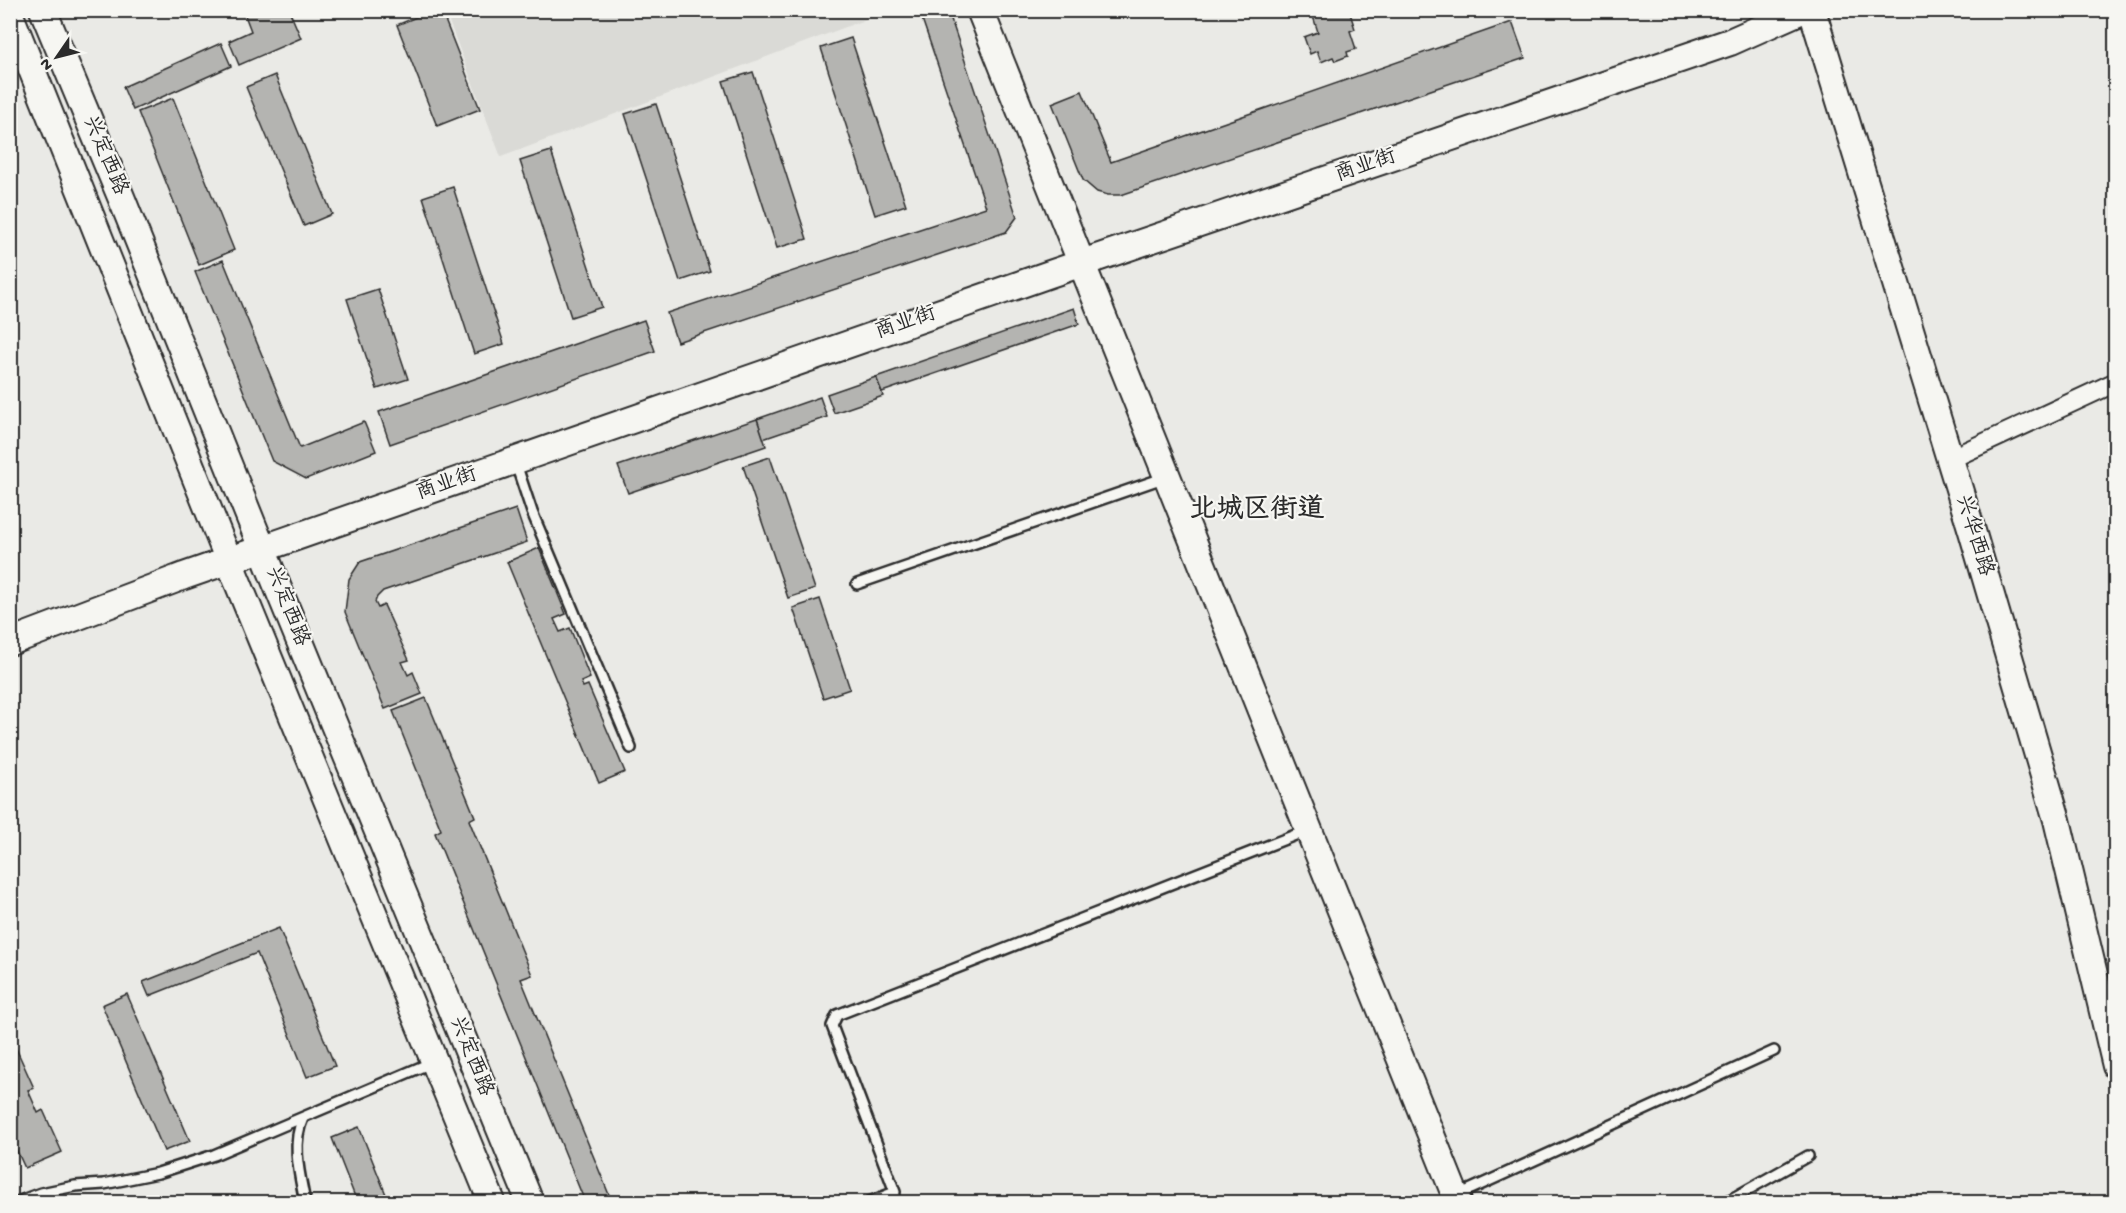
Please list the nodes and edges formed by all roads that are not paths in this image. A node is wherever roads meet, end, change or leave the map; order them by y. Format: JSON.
{"nodes":[{"id":1,"x":43,"y":10,"type":"edge"},
{"id":2,"x":980,"y":10,"type":"edge"},
{"id":3,"x":1802,"y":10,"type":"edge"},
{"id":4,"x":1812,"y":10,"type":"edge"},
{"id":5,"x":10,"y":15,"type":"edge"},
{"id":6,"x":1083,"y":263,"type":"junction"},
{"id":7,"x":2115,"y":382,"type":"edge"},
{"id":8,"x":1950,"y":459,"type":"junction"},
{"id":9,"x":515,"y":461,"type":"junction"},
{"id":10,"x":1168,"y":476,"type":"junction"},
{"id":11,"x":262,"y":549,"type":"junction"},
{"id":12,"x":229,"y":561,"type":"junction"},
{"id":13,"x":856,"y":584,"type":"dead end"},
{"id":14,"x":10,"y":642,"type":"edge"},
{"id":15,"x":631,"y":748,"type":"dead end"},
{"id":16,"x":1309,"y":829,"type":"junction"},
{"id":17,"x":1774,"y":1051,"type":"dead end"},
{"id":18,"x":435,"y":1062,"type":"junction"},
{"id":19,"x":2115,"y":1066,"type":"edge"},
{"id":20,"x":303,"y":1118,"type":"junction"},
{"id":21,"x":1808,"y":1156,"type":"dead end"},
{"id":22,"x":1457,"y":1199,"type":"edge"},
{"id":23,"x":17,"y":1203,"type":"edge"},
{"id":24,"x":305,"y":1203,"type":"edge"},
{"id":25,"x":492,"y":1203,"type":"edge"},
{"id":26,"x":530,"y":1203,"type":"edge"},
{"id":27,"x":869,"y":1203,"type":"edge"},
{"id":28,"x":1726,"y":1203,"type":"edge"}],
"edges":[{"from":1,"to":11,"type":"main road","name":"兴定西路"},
{"from":2,"to":6,"type":"main road"},
{"from":3,"to":6,"type":"main road","name":"商业街"},
{"from":4,"to":8,"type":"main road","name":"兴华西路"},
{"from":5,"to":12,"type":"main road","name":"兴定西路"},
{"from":6,"to":9,"type":"main road","name":"商业街"},
{"from":6,"to":10,"type":"main road"},
{"from":7,"to":8,"type":"street"},
{"from":8,"to":19,"type":"main road","name":"兴华西路"},
{"from":9,"to":11,"type":"main road","name":"商业街"},
{"from":9,"to":15,"type":"lane"},
{"from":10,"to":13,"type":"lane"},
{"from":10,"to":16,"type":"main road"},
{"from":11,"to":12,"type":"main road","name":"商业街"},
{"from":11,"to":26,"type":"main road","name":"兴定西路"},
{"from":12,"to":14,"type":"main road","name":"商业街"},
{"from":12,"to":18,"type":"main road","name":"兴定西路"},
{"from":16,"to":22,"type":"main road"},
{"from":16,"to":27,"type":"lane"},
{"from":17,"to":22,"type":"lane"},
{"from":18,"to":20,"type":"lane"},
{"from":18,"to":25,"type":"main road","name":"兴定西路"},
{"from":20,"to":23,"type":"lane"},
{"from":20,"to":24,"type":"lane"},
{"from":21,"to":28,"type":"lane"}]}
